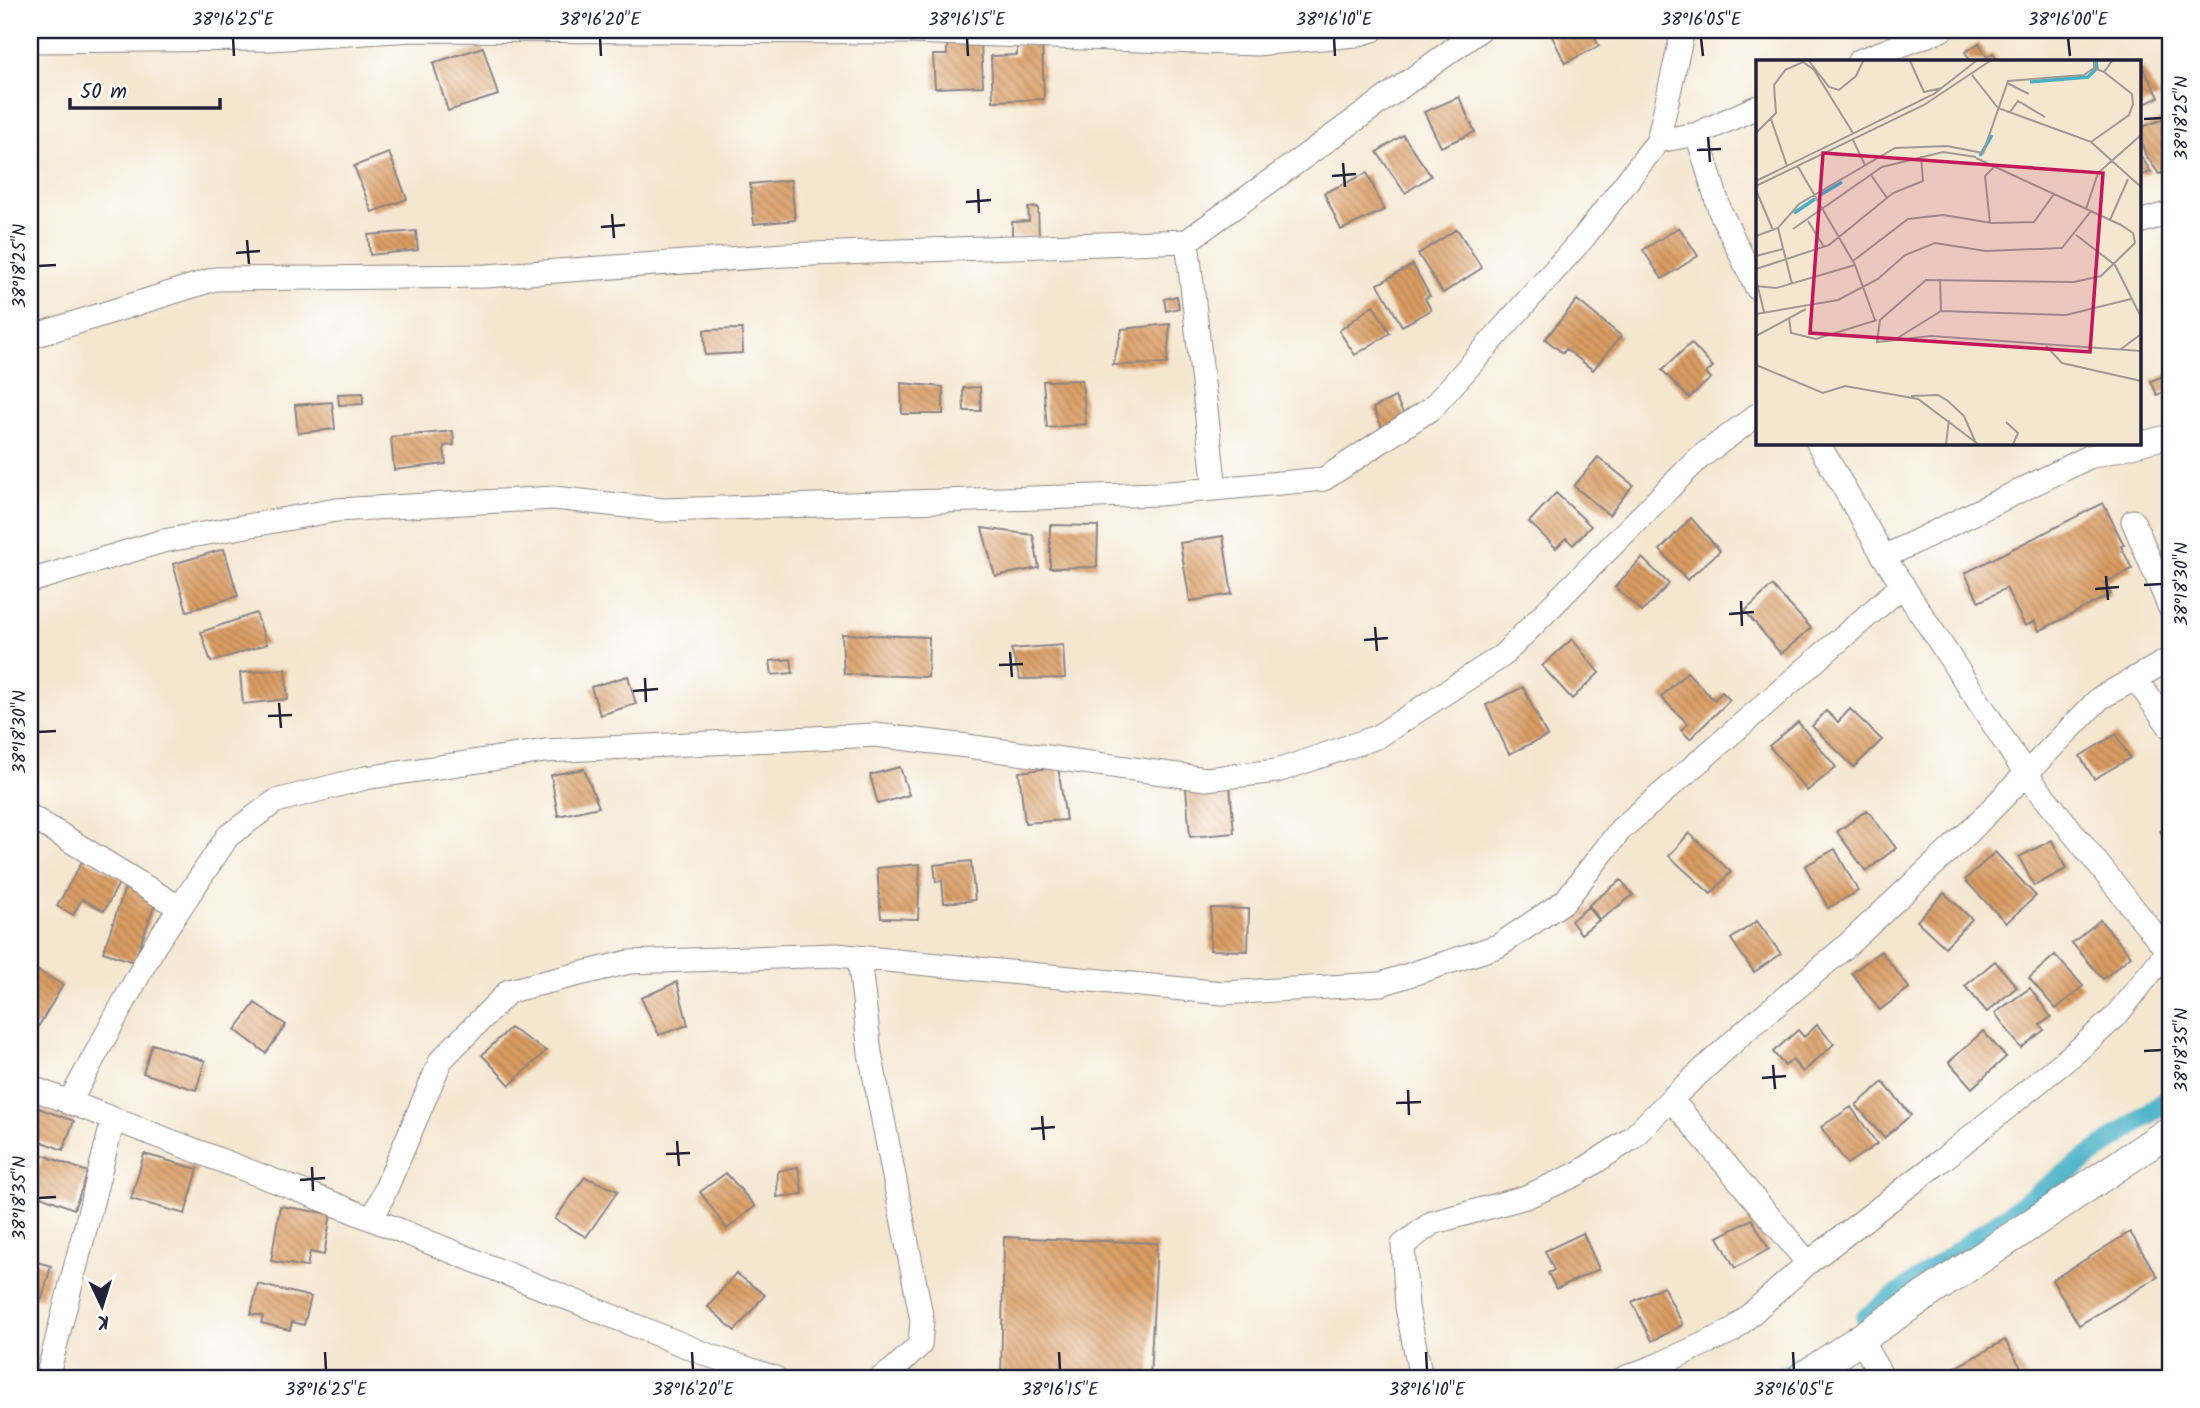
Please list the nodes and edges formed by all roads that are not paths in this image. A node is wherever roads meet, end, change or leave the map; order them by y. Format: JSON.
{"nodes":[{"id":1,"x":1373,"y":30,"type":"edge"},
{"id":2,"x":1480,"y":30,"type":"edge"},
{"id":3,"x":1683,"y":30,"type":"edge"},
{"id":4,"x":1941,"y":30,"type":"edge"},
{"id":5,"x":356,"y":32,"type":"edge"},
{"id":6,"x":30,"y":41,"type":"edge"},
{"id":7,"x":1862,"y":60,"type":"edge"},
{"id":8,"x":1756,"y":107,"type":"edge"},
{"id":9,"x":1697,"y":134,"type":"junction"},
{"id":10,"x":1658,"y":141,"type":"junction"},
{"id":11,"x":2170,"y":213,"type":"edge"},
{"id":12,"x":2140,"y":222,"type":"edge"},
{"id":13,"x":1187,"y":241,"type":"junction"},
{"id":14,"x":1756,"y":286,"type":"edge"},
{"id":15,"x":30,"y":337,"type":"edge"},
{"id":16,"x":1756,"y":416,"type":"edge"},
{"id":17,"x":2170,"y":436,"type":"edge"},
{"id":18,"x":1819,"y":444,"type":"edge"},
{"id":19,"x":2139,"y":444,"type":"edge"},
{"id":20,"x":2140,"y":444,"type":"edge"},
{"id":21,"x":1215,"y":489,"type":"junction"},
{"id":22,"x":2133,"y":521,"type":"dead end"},
{"id":23,"x":1884,"y":557,"type":"junction"},
{"id":24,"x":30,"y":581,"type":"edge"},
{"id":25,"x":1903,"y":585,"type":"junction"},
{"id":26,"x":2170,"y":608,"type":"edge"},
{"id":27,"x":2170,"y":659,"type":"edge"},
{"id":28,"x":2135,"y":678,"type":"junction"},
{"id":29,"x":2170,"y":727,"type":"edge"},
{"id":30,"x":2026,"y":774,"type":"junction"},
{"id":31,"x":30,"y":816,"type":"edge"},
{"id":32,"x":180,"y":908,"type":"junction"},
{"id":33,"x":2169,"y":951,"type":"edge"},
{"id":34,"x":859,"y":957,"type":"junction"},
{"id":35,"x":30,"y":1087,"type":"edge"},
{"id":36,"x":1671,"y":1099,"type":"junction"},
{"id":37,"x":69,"y":1103,"type":"junction"},
{"id":38,"x":113,"y":1120,"type":"junction"},
{"id":39,"x":2170,"y":1131,"type":"edge"},
{"id":40,"x":373,"y":1219,"type":"junction"},
{"id":41,"x":1808,"y":1263,"type":"junction"},
{"id":42,"x":1860,"y":1339,"type":"junction"},
{"id":43,"x":47,"y":1378,"type":"edge"},
{"id":44,"x":775,"y":1378,"type":"edge"},
{"id":45,"x":881,"y":1378,"type":"edge"},
{"id":46,"x":1421,"y":1378,"type":"edge"},
{"id":47,"x":1624,"y":1378,"type":"edge"},
{"id":48,"x":1802,"y":1378,"type":"edge"},
{"id":49,"x":1883,"y":1378,"type":"edge"}],
"edges":[{"from":1,"to":5,"type":"street"},
{"from":2,"to":13,"type":"street"},
{"from":3,"to":10,"type":"street"},
{"from":4,"to":7,"type":"street"},
{"from":5,"to":6,"type":"street"},
{"from":8,"to":9,"type":"street"},
{"from":9,"to":10,"type":"street"},
{"from":9,"to":14,"type":"street"},
{"from":10,"to":21,"type":"street"},
{"from":11,"to":12,"type":"street"},
{"from":13,"to":15,"type":"street"},
{"from":13,"to":21,"type":"street"},
{"from":16,"to":32,"type":"street"},
{"from":17,"to":20,"type":"street"},
{"from":18,"to":23,"type":"street"},
{"from":19,"to":23,"type":"street"},
{"from":21,"to":24,"type":"street"},
{"from":22,"to":26,"type":"street"},
{"from":23,"to":25,"type":"street"},
{"from":25,"to":30,"type":"street"},
{"from":25,"to":34,"type":"street"},
{"from":27,"to":28,"type":"street"},
{"from":28,"to":29,"type":"street"},
{"from":28,"to":30,"type":"street"},
{"from":30,"to":33,"type":"street"},
{"from":30,"to":36,"type":"street"},
{"from":31,"to":32,"type":"street"},
{"from":32,"to":37,"type":"street"},
{"from":33,"to":41,"type":"street"},
{"from":34,"to":40,"type":"street"},
{"from":34,"to":45,"type":"street"},
{"from":35,"to":37,"type":"street"},
{"from":36,"to":41,"type":"street"},
{"from":36,"to":46,"type":"street"},
{"from":37,"to":38,"type":"street"},
{"from":38,"to":40,"type":"street"},
{"from":38,"to":43,"type":"street"},
{"from":39,"to":42,"type":"street"},
{"from":40,"to":44,"type":"street"},
{"from":41,"to":47,"type":"street"},
{"from":42,"to":48,"type":"street"},
{"from":42,"to":49,"type":"street"}]}
